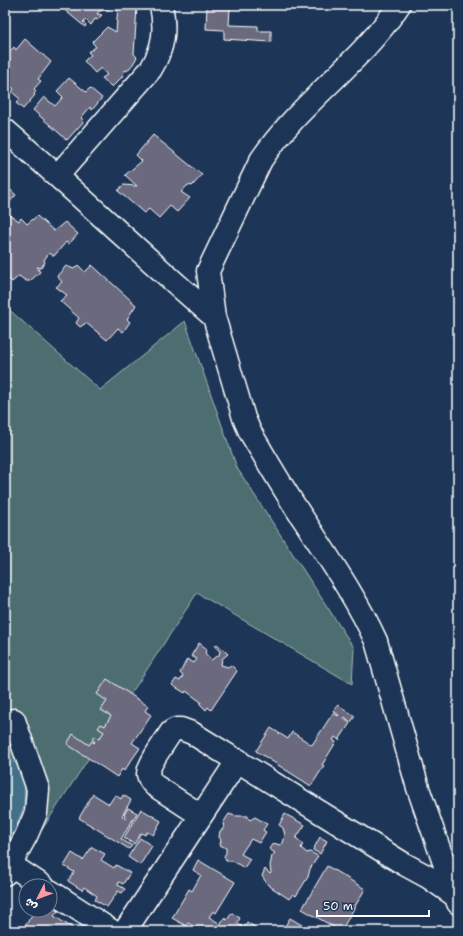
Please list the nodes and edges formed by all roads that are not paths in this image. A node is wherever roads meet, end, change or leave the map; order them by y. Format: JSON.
{"nodes":[{"id":1,"x":161,"y":5,"type":"edge"},
{"id":2,"x":399,"y":5,"type":"edge"},
{"id":3,"x":5,"y":130,"type":"edge"},
{"id":4,"x":58,"y":175,"type":"junction"},
{"id":5,"x":208,"y":271,"type":"junction"},
{"id":6,"x":171,"y":280,"type":"junction"},
{"id":7,"x":214,"y":317,"type":"junction"},
{"id":8,"x":14,"y":720,"type":"dead end"},
{"id":9,"x":238,"y":760,"type":"junction"},
{"id":10,"x":200,"y":815,"type":"junction"},
{"id":11,"x":8,"y":870,"type":"edge"},
{"id":12,"x":26,"y":878,"type":"edge"},
{"id":13,"x":58,"y":895,"type":"edge"},
{"id":14,"x":456,"y":899,"type":"edge"},
{"id":15,"x":112,"y":931,"type":"edge"},
{"id":16,"x":125,"y":931,"type":"edge"}],
"edges":[{"from":1,"to":4,"type":"street"},
{"from":2,"to":5,"type":"street"},
{"from":3,"to":4,"type":"street"},
{"from":4,"to":6,"type":"street"},
{"from":5,"to":6,"type":"street"},
{"from":5,"to":7,"type":"street"},
{"from":6,"to":7,"type":"street"},
{"from":7,"to":14,"type":"street"},
{"from":8,"to":11,"type":"street"},
{"from":9,"to":10,"type":"street"},
{"from":9,"to":10,"type":"street"},
{"from":9,"to":14,"type":"street"},
{"from":10,"to":16,"type":"street"},
{"from":11,"to":12,"type":"street"},
{"from":13,"to":15,"type":"street"}]}
